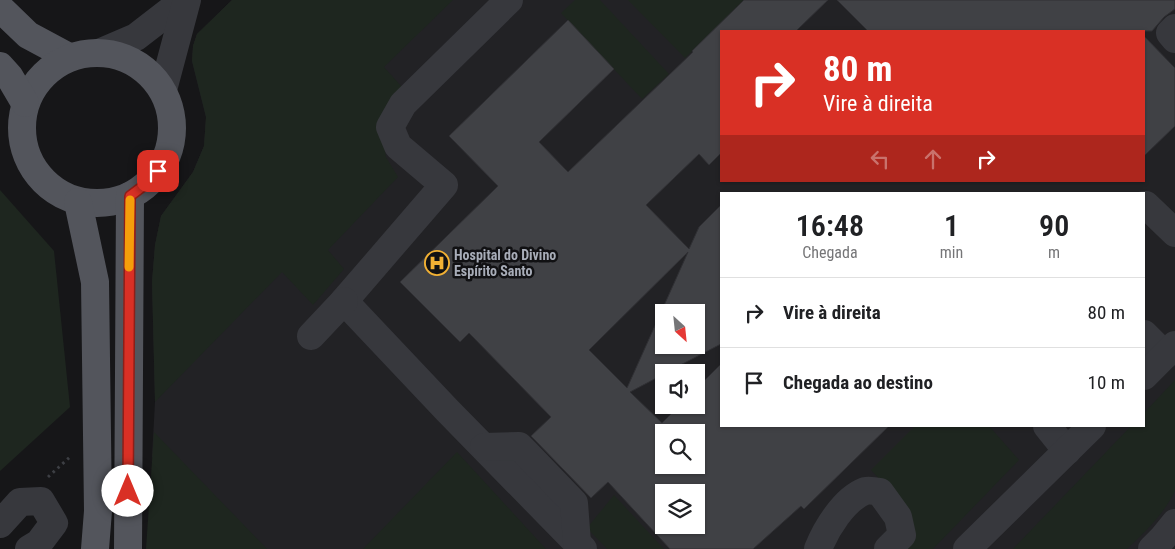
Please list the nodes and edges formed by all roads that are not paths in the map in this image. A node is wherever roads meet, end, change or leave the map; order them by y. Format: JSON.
{"nodes":[{"id":1,"x":186,"y":0,"type":"edge"},
{"id":2,"x":509,"y":0,"type":"edge"},
{"id":3,"x":0,"y":8,"type":"edge"},
{"id":4,"x":1175,"y":28,"type":"edge"},
{"id":5,"x":1175,"y":39,"type":"edge"},
{"id":6,"x":101,"y":52,"type":"junction"},
{"id":7,"x":69,"y":57,"type":"junction"},
{"id":8,"x":0,"y":66,"type":"edge"},
{"id":9,"x":163,"y":90,"type":"junction"},
{"id":10,"x":25,"y":103,"type":"junction"},
{"id":11,"x":130,"y":196,"type":"junction"},
{"id":12,"x":78,"y":202,"type":"junction"},
{"id":13,"x":1145,"y":206,"type":"edge"},
{"id":14,"x":1175,"y":233,"type":"edge"},
{"id":15,"x":344,"y":301,"type":"junction"},
{"id":16,"x":1145,"y":335,"type":"edge"},
{"id":17,"x":311,"y":336,"type":"dead end"},
{"id":18,"x":1170,"y":350,"type":"edge"},
{"id":19,"x":1145,"y":375,"type":"edge"},
{"id":20,"x":1048,"y":427,"type":"edge"},
{"id":21,"x":1091,"y":427,"type":"edge"},
{"id":22,"x":1067,"y":451,"type":"junction"},
{"id":23,"x":1175,"y":523,"type":"edge"},
{"id":24,"x":0,"y":524,"type":"edge"},
{"id":25,"x":580,"y":546,"type":"edge"},
{"id":26,"x":29,"y":549,"type":"edge"},
{"id":27,"x":95,"y":549,"type":"edge"},
{"id":28,"x":128,"y":549,"type":"edge"},
{"id":29,"x":818,"y":549,"type":"edge"},
{"id":30,"x":888,"y":549,"type":"edge"},
{"id":31,"x":968,"y":549,"type":"edge"},
{"id":32,"x":1152,"y":549,"type":"edge"}],
"edges":[{"from":1,"to":6,"type":"street"},
{"from":1,"to":9,"type":"street"},
{"from":2,"to":15,"type":"street"},
{"from":3,"to":7,"type":"main road"},
{"from":4,"to":5,"type":"street"},
{"from":6,"to":7,"type":"main road"},
{"from":6,"to":9,"type":"main road"},
{"from":7,"to":10,"type":"main road"},
{"from":8,"to":10,"type":"main road"},
{"from":9,"to":11,"type":"main road"},
{"from":10,"to":12,"type":"main road"},
{"from":11,"to":12,"type":"main road"},
{"from":11,"to":28,"type":"main road"},
{"from":12,"to":27,"type":"main road"},
{"from":13,"to":14,"type":"street"},
{"from":15,"to":17,"type":"street"},
{"from":15,"to":25,"type":"street"},
{"from":16,"to":18,"type":"street"},
{"from":18,"to":19,"type":"street"},
{"from":20,"to":22,"type":"street"},
{"from":21,"to":22,"type":"street"},
{"from":22,"to":31,"type":"street"},
{"from":23,"to":32,"type":"street"},
{"from":24,"to":26,"type":"street"},
{"from":29,"to":30,"type":"street"}]}
